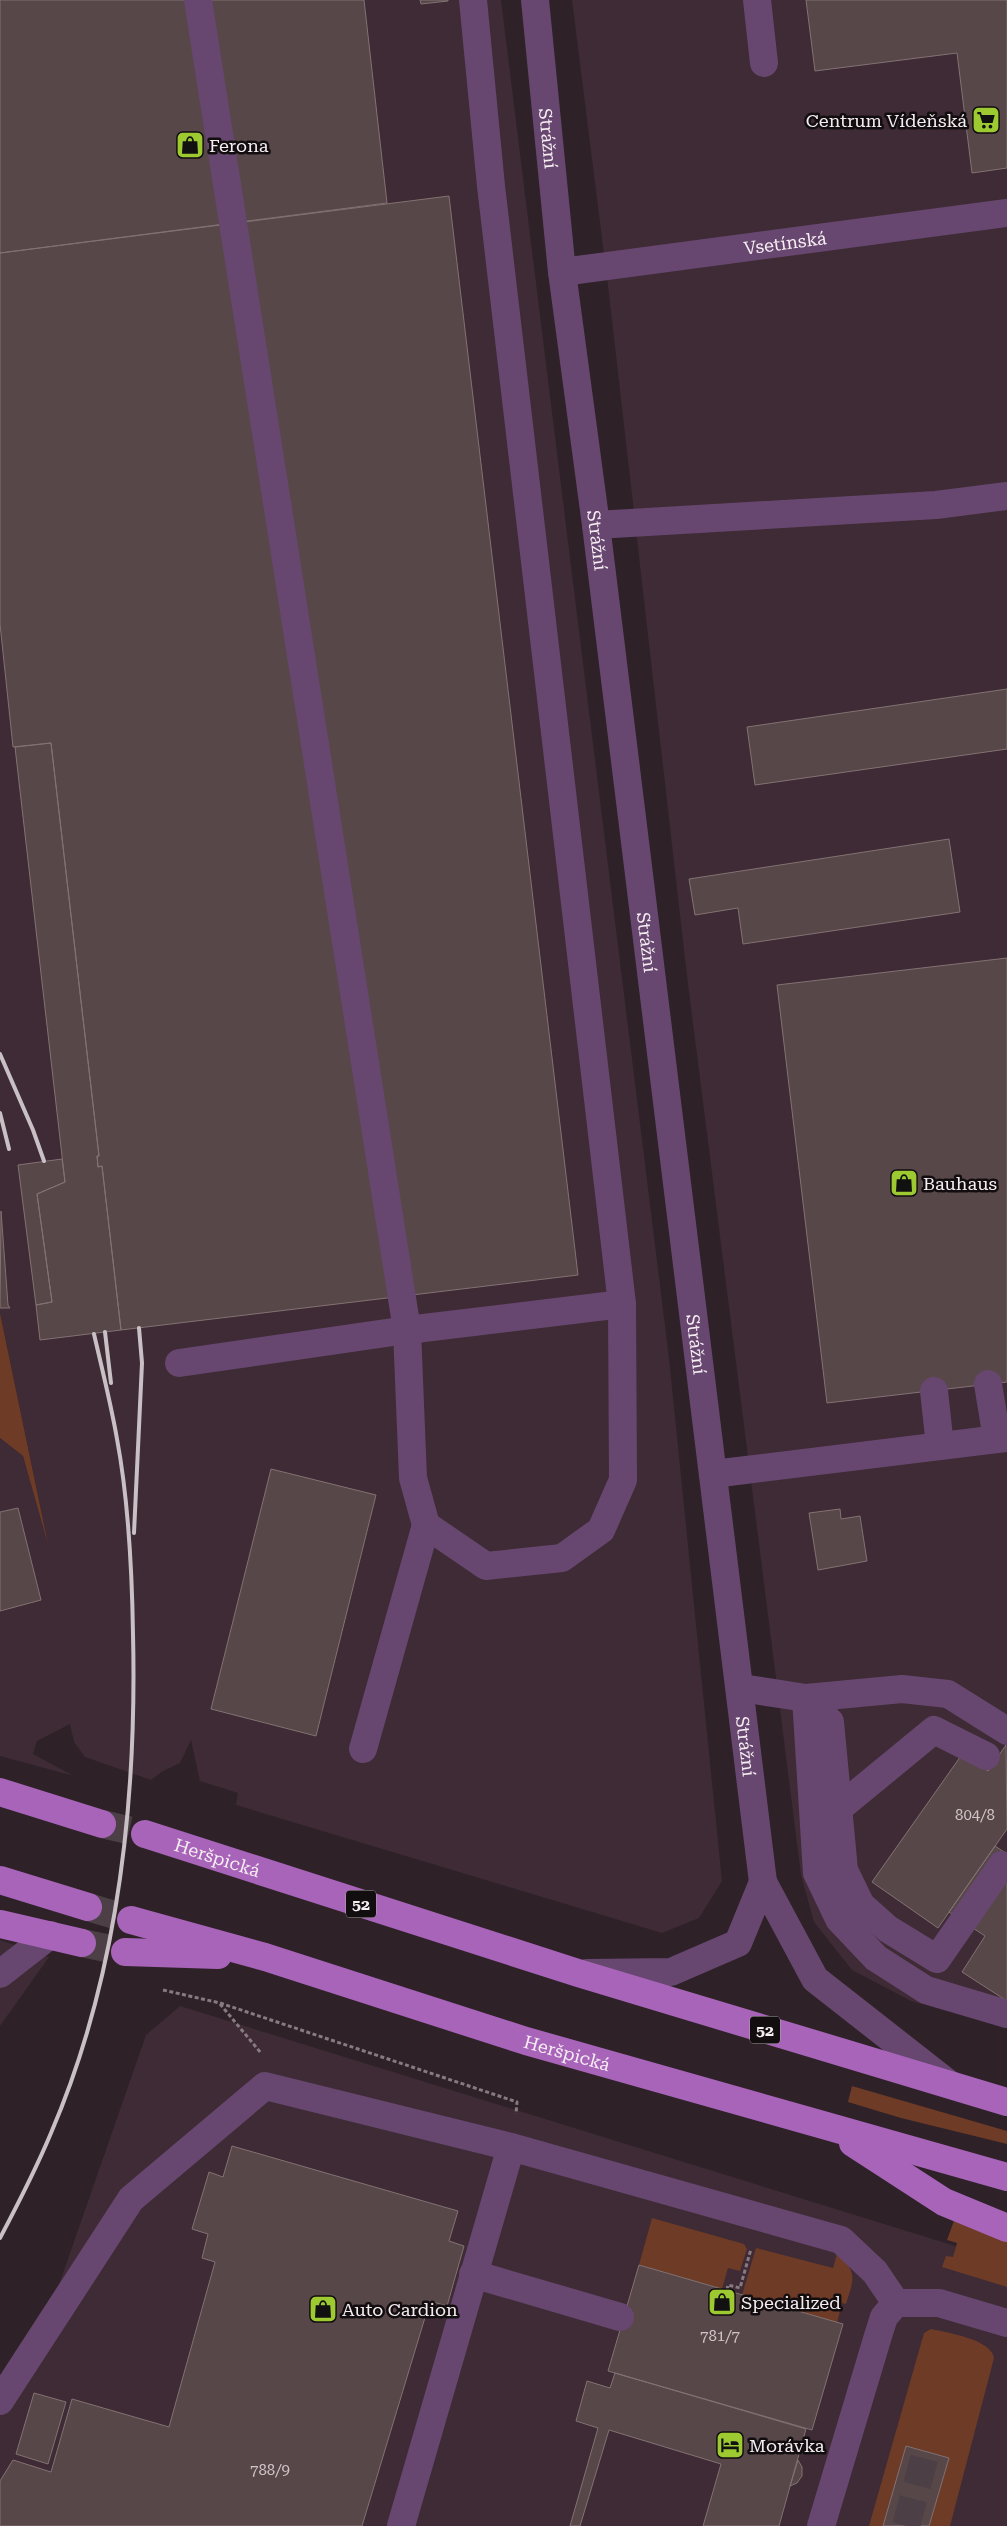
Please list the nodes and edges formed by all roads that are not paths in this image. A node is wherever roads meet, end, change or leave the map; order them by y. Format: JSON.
{"nodes":[{"id":1,"x":198,"y":0,"type":"edge"},
{"id":2,"x":473,"y":0,"type":"edge"},
{"id":3,"x":535,"y":0,"type":"edge"},
{"id":4,"x":757,"y":0,"type":"edge"},
{"id":5,"x":764,"y":63,"type":"dead end"},
{"id":6,"x":1007,"y":212,"type":"edge"},
{"id":7,"x":562,"y":272,"type":"junction"},
{"id":8,"x":1007,"y":496,"type":"edge"},
{"id":9,"x":596,"y":525,"type":"junction"},
{"id":10,"x":622,"y":1304,"type":"junction"},
{"id":11,"x":407,"y":1330,"type":"junction"},
{"id":12,"x":179,"y":1363,"type":"dead end"},
{"id":13,"x":988,"y":1384,"type":"dead end"},
{"id":14,"x":934,"y":1391,"type":"dead end"},
{"id":15,"x":1002,"y":1439,"type":"edge"},
{"id":16,"x":940,"y":1446,"type":"junction"},
{"id":17,"x":712,"y":1474,"type":"junction"},
{"id":18,"x":426,"y":1525,"type":"junction"},
{"id":19,"x":741,"y":1688,"type":"junction"},
{"id":20,"x":806,"y":1698,"type":"junction"},
{"id":21,"x":1007,"y":1731,"type":"edge"},
{"id":22,"x":363,"y":1750,"type":"dead end"},
{"id":23,"x":986,"y":1756,"type":"dead end"},
{"id":24,"x":0,"y":1792,"type":"edge"},
{"id":25,"x":838,"y":1809,"type":"junction"},
{"id":26,"x":102,"y":1824,"type":"tunnel mouth"},
{"id":27,"x":145,"y":1834,"type":"tunnel mouth"},
{"id":28,"x":1007,"y":1868,"type":"edge"},
{"id":29,"x":0,"y":1880,"type":"edge"},
{"id":30,"x":763,"y":1882,"type":"junction"},
{"id":31,"x":88,"y":1907,"type":"tunnel mouth"},
{"id":32,"x":131,"y":1920,"type":"tunnel mouth"},
{"id":33,"x":0,"y":1924,"type":"edge"},
{"id":34,"x":50,"y":1935,"type":"junction"},
{"id":35,"x":82,"y":1943,"type":"tunnel mouth"},
{"id":36,"x":124,"y":1952,"type":"tunnel mouth"},
{"id":37,"x":265,"y":1957,"type":"junction"},
{"id":38,"x":0,"y":1974,"type":"edge"},
{"id":39,"x":578,"y":1974,"type":"junction"},
{"id":40,"x":1007,"y":2014,"type":"edge"},
{"id":41,"x":952,"y":2086,"type":"junction"},
{"id":42,"x":1007,"y":2102,"type":"edge"},
{"id":43,"x":831,"y":2128,"type":"junction"},
{"id":44,"x":511,"y":2147,"type":"junction"},
{"id":45,"x":1007,"y":2177,"type":"edge"},
{"id":46,"x":1007,"y":2228,"type":"edge"},
{"id":47,"x":473,"y":2274,"type":"junction"},
{"id":48,"x":896,"y":2303,"type":"junction"},
{"id":49,"x":620,"y":2317,"type":"dead end"},
{"id":50,"x":1007,"y":2322,"type":"edge"},
{"id":51,"x":0,"y":2401,"type":"edge"},
{"id":52,"x":401,"y":2526,"type":"edge"},
{"id":53,"x":821,"y":2526,"type":"edge"}],
"edges":[{"from":1,"to":11,"type":"street"},
{"from":2,"to":10,"type":"street"},
{"from":3,"to":7,"type":"street","name":"Strážní"},
{"from":4,"to":5,"type":"street"},
{"from":6,"to":7,"type":"street","name":"Vsetínská"},
{"from":7,"to":9,"type":"street","name":"Strážní"},
{"from":8,"to":9,"type":"street"},
{"from":9,"to":17,"type":"street","name":"Strážní"},
{"from":10,"to":11,"type":"street"},
{"from":10,"to":18,"type":"street"},
{"from":11,"to":12,"type":"street"},
{"from":11,"to":18,"type":"street"},
{"from":13,"to":15,"type":"street"},
{"from":14,"to":16,"type":"street"},
{"from":15,"to":16,"type":"street"},
{"from":16,"to":17,"type":"street"},
{"from":17,"to":19,"type":"street","name":"Strážní"},
{"from":18,"to":22,"type":"street"},
{"from":19,"to":20,"type":"street"},
{"from":19,"to":30,"type":"street","name":"Strážní"},
{"from":20,"to":21,"type":"street"},
{"from":20,"to":25,"type":"street"},
{"from":20,"to":40,"type":"street"},
{"from":23,"to":25,"type":"street"},
{"from":24,"to":26,"type":"main road"},
{"from":25,"to":28,"type":"street"},
{"from":27,"to":39,"type":"main road","name":"Heršpická","number":"52"},
{"from":29,"to":31,"type":"main road"},
{"from":30,"to":39,"type":"street","name":"Strážní"},
{"from":30,"to":41,"type":"street","name":"Strážní"},
{"from":32,"to":37,"type":"main road","name":"Heršpická"},
{"from":33,"to":34,"type":"main road"},
{"from":34,"to":35,"type":"main road"},
{"from":34,"to":38,"type":"street"},
{"from":36,"to":37,"type":"main road"},
{"from":37,"to":43,"type":"main road","name":"Heršpická"},
{"from":39,"to":41,"type":"main road","name":"Heršpická","number":"52"},
{"from":41,"to":42,"type":"main road","name":"Heršpická","number":"52"},
{"from":43,"to":45,"type":"main road","name":"Heršpická"},
{"from":43,"to":46,"type":"main road"},
{"from":44,"to":47,"type":"street"},
{"from":44,"to":48,"type":"street"},
{"from":44,"to":51,"type":"street"},
{"from":47,"to":49,"type":"street"},
{"from":47,"to":52,"type":"street"},
{"from":48,"to":50,"type":"street"},
{"from":48,"to":53,"type":"street"}]}
